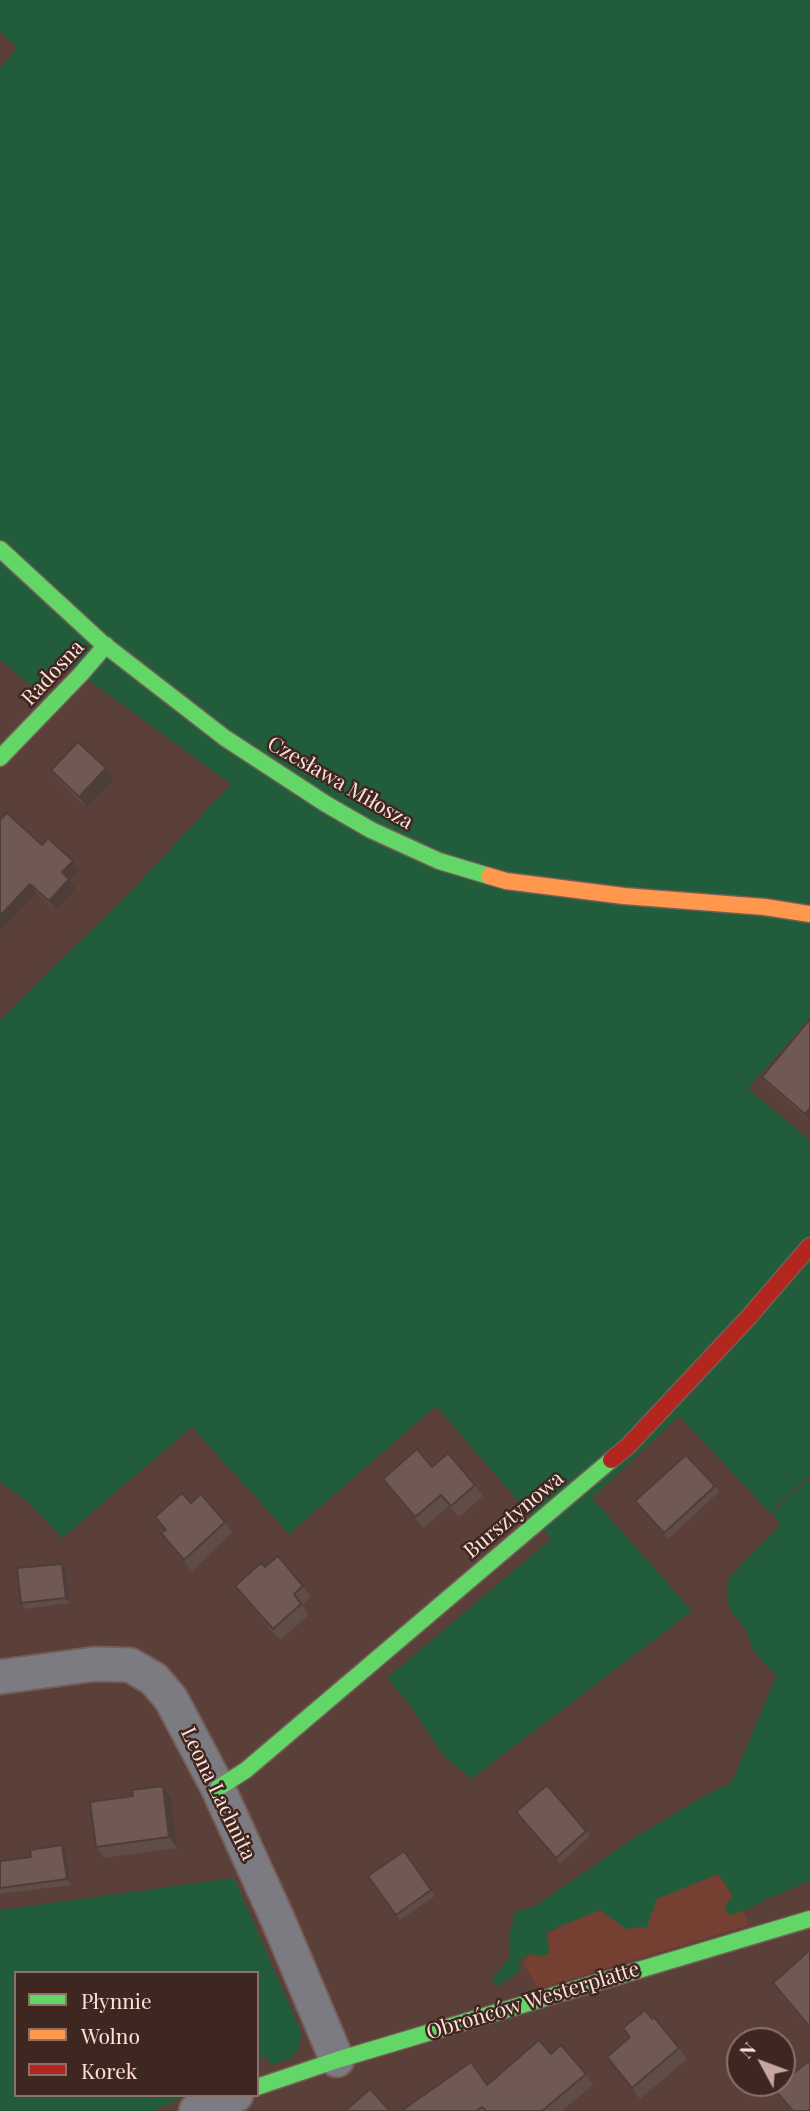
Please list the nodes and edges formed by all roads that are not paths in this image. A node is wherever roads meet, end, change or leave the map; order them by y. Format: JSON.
{"nodes":[{"id":1,"x":0,"y":549,"type":"edge"},
{"id":2,"x":106,"y":645,"type":"junction"},
{"id":3,"x":0,"y":758,"type":"edge"},
{"id":4,"x":810,"y":914,"type":"edge"},
{"id":5,"x":810,"y":1246,"type":"edge"},
{"id":6,"x":0,"y":1677,"type":"edge"},
{"id":7,"x":218,"y":1788,"type":"junction"},
{"id":8,"x":810,"y":1919,"type":"edge"},
{"id":9,"x":337,"y":2060,"type":"junction"},
{"id":10,"x":259,"y":2086,"type":"edge"},
{"id":11,"x":231,"y":2097,"type":"edge"},
{"id":12,"x":196,"y":2111,"type":"edge"}],
"edges":[{"from":1,"to":2,"type":"street","name":"Czesława Miłosza"},
{"from":2,"to":3,"type":"street","name":"Radosna"},
{"from":2,"to":4,"type":"street","name":"Czesława Miłosza"},
{"from":5,"to":7,"type":"street","name":"Bursztynowa"},
{"from":6,"to":7,"type":"street","name":"Leona Lachnita"},
{"from":7,"to":9,"type":"street","name":"Leona Lachnita"},
{"from":8,"to":9,"type":"street","name":"Obrońców Westerplatte"},
{"from":9,"to":10,"type":"street","name":"Obrońców Westerplatte"},
{"from":11,"to":12,"type":"street"}]}
